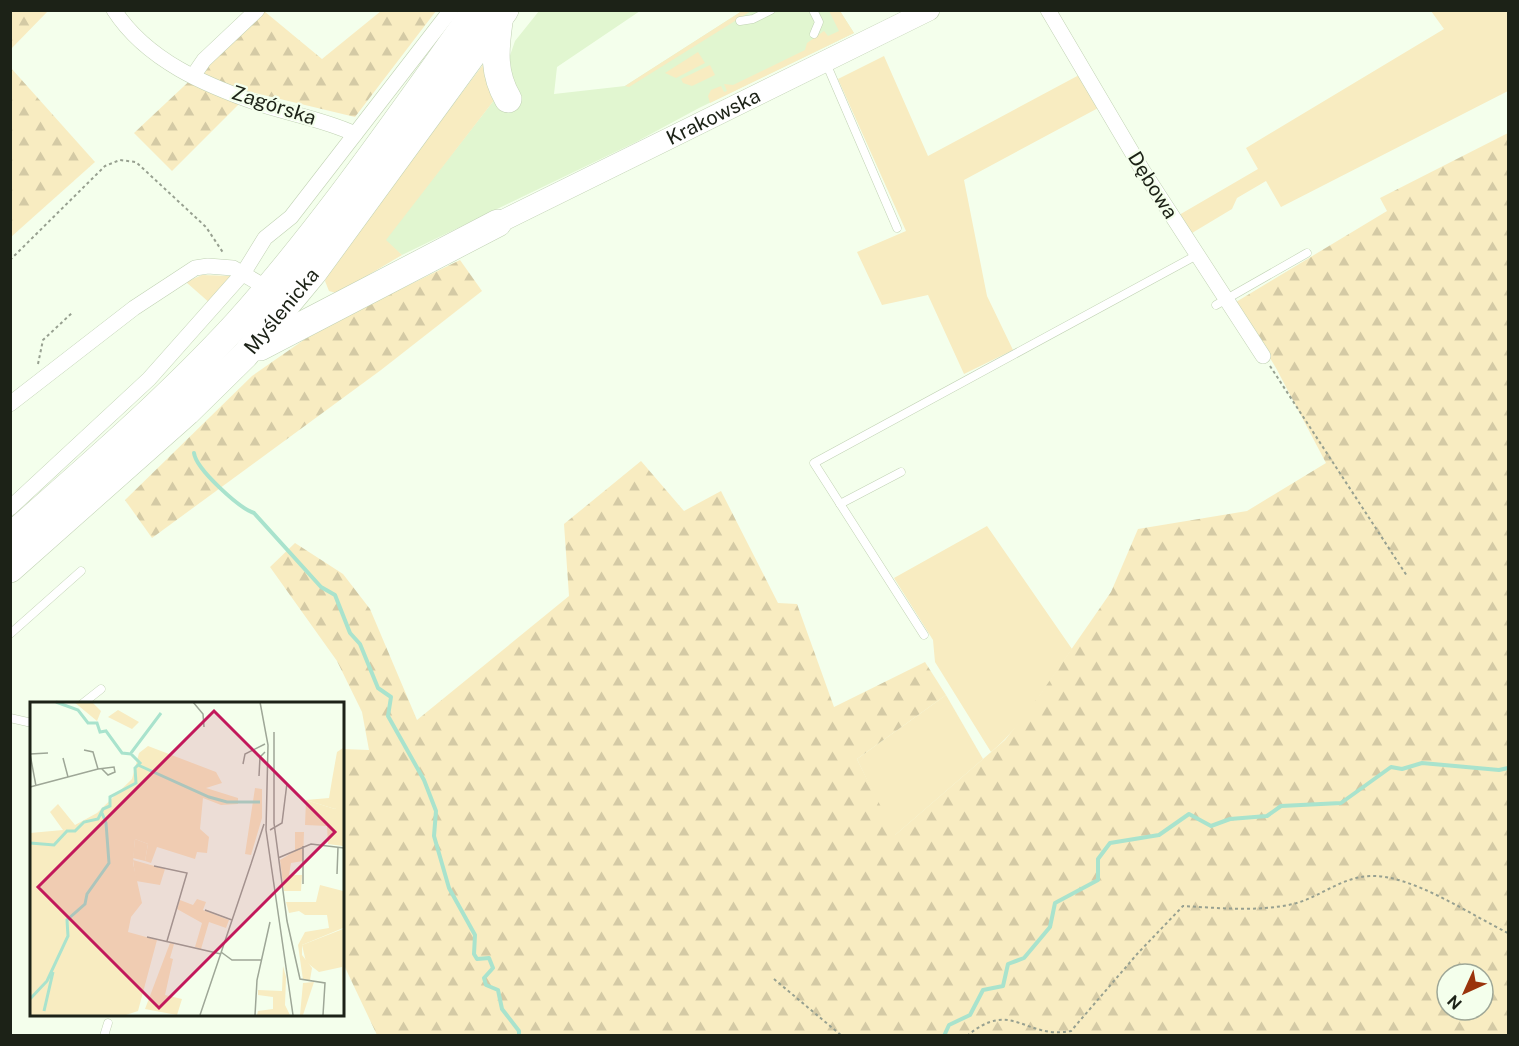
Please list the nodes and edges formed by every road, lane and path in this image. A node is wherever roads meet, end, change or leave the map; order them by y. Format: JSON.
{"nodes":[{"id":1,"x":114,"y":10,"type":"edge"},
{"id":2,"x":257,"y":10,"type":"edge"},
{"id":3,"x":451,"y":10,"type":"edge"},
{"id":4,"x":771,"y":10,"type":"edge"},
{"id":5,"x":813,"y":10,"type":"edge"},
{"id":6,"x":929,"y":10,"type":"edge"},
{"id":7,"x":1048,"y":10,"type":"edge"},
{"id":8,"x":494,"y":13,"type":"edge"},
{"id":9,"x":740,"y":21,"type":"dead end"},
{"id":10,"x":814,"y":34,"type":"dead end"},
{"id":11,"x":825,"y":62,"type":"junction"},
{"id":12,"x":193,"y":76,"type":"junction"},
{"id":13,"x":508,"y":99,"type":"dead end"},
{"id":14,"x":355,"y":134,"type":"junction"},
{"id":15,"x":498,"y":223,"type":"joint"},
{"id":16,"x":897,"y":228,"type":"dead end"},
{"id":17,"x":1307,"y":253,"type":"dead end"},
{"id":18,"x":1197,"y":255,"type":"junction"},
{"id":19,"x":10,"y":260,"type":"edge"},
{"id":20,"x":239,"y":270,"type":"junction"},
{"id":21,"x":313,"y":273,"type":"junction"},
{"id":22,"x":267,"y":288,"type":"junction"},
{"id":23,"x":1221,"y":303,"type":"junction"},
{"id":24,"x":339,"y":305,"type":"junction"},
{"id":25,"x":73,"y":312,"type":"dead end"},
{"id":26,"x":245,"y":354,"type":"junction"},
{"id":27,"x":1263,"y":356,"type":"joint"},
{"id":28,"x":33,"y":385,"type":"junction"},
{"id":29,"x":10,"y":404,"type":"edge"},
{"id":30,"x":901,"y":472,"type":"dead end"},
{"id":31,"x":840,"y":504,"type":"junction"},
{"id":32,"x":10,"y":508,"type":"edge"},
{"id":33,"x":10,"y":537,"type":"edge"},
{"id":34,"x":10,"y":569,"type":"edge"},
{"id":35,"x":81,"y":572,"type":"dead end"},
{"id":36,"x":1407,"y":576,"type":"dead end"},
{"id":37,"x":10,"y":634,"type":"edge"},
{"id":38,"x":924,"y":635,"type":"dead end"},
{"id":39,"x":101,"y":688,"type":"dead end"},
{"id":40,"x":84,"y":702,"type":"edge"},
{"id":41,"x":10,"y":718,"type":"edge"},
{"id":42,"x":30,"y":723,"type":"edge"},
{"id":43,"x":1509,"y":933,"type":"edge"},
{"id":44,"x":774,"y":978,"type":"dead end"},
{"id":45,"x":108,"y":1023,"type":"dead end"},
{"id":46,"x":104,"y":1035,"type":"edge"},
{"id":47,"x":843,"y":1035,"type":"edge"},
{"id":48,"x":967,"y":1035,"type":"edge"}],
"edges":[{"from":1,"to":12,"type":"street","name":"Zagórska"},
{"from":2,"to":12,"type":"street"},
{"from":3,"to":14,"type":"street"},
{"from":4,"to":9,"type":"lane"},
{"from":5,"to":10,"type":"lane"},
{"from":6,"to":11,"type":"street","name":"Krakowska"},
{"from":7,"to":18,"type":"street","name":"Dębowa"},
{"from":8,"to":13,"type":"highway"},
{"from":8,"to":21,"type":"highway","name":"Myślenicka"},
{"from":8,"to":22,"type":"highway","name":"Myślenicka"},
{"from":11,"to":15,"type":"street","name":"Krakowska"},
{"from":11,"to":16,"type":"lane"},
{"from":12,"to":14,"type":"street","name":"Zagórska"},
{"from":14,"to":20,"type":"street"},
{"from":15,"to":24,"type":"highway"},
{"from":17,"to":23,"type":"lane"},
{"from":18,"to":23,"type":"street","name":"Dębowa"},
{"from":18,"to":31,"type":"lane"},
{"from":19,"to":20,"type":"path"},
{"from":20,"to":22,"type":"street"},
{"from":20,"to":28,"type":"street"},
{"from":20,"to":32,"type":"street"},
{"from":21,"to":24,"type":"highway"},
{"from":21,"to":26,"type":"highway","name":"Myślenicka"},
{"from":22,"to":33,"type":"highway","name":"Myślenicka"},
{"from":23,"to":27,"type":"street","name":"Dębowa"},
{"from":24,"to":26,"type":"highway"},
{"from":25,"to":28,"type":"path"},
{"from":26,"to":34,"type":"highway","name":"Myślenicka"},
{"from":27,"to":36,"type":"path"},
{"from":28,"to":29,"type":"street"},
{"from":30,"to":31,"type":"lane"},
{"from":31,"to":38,"type":"lane"},
{"from":35,"to":37,"type":"lane"},
{"from":39,"to":40,"type":"lane"},
{"from":41,"to":42,"type":"lane"},
{"from":43,"to":48,"type":"path"},
{"from":44,"to":47,"type":"path"},
{"from":45,"to":46,"type":"lane"}]}
